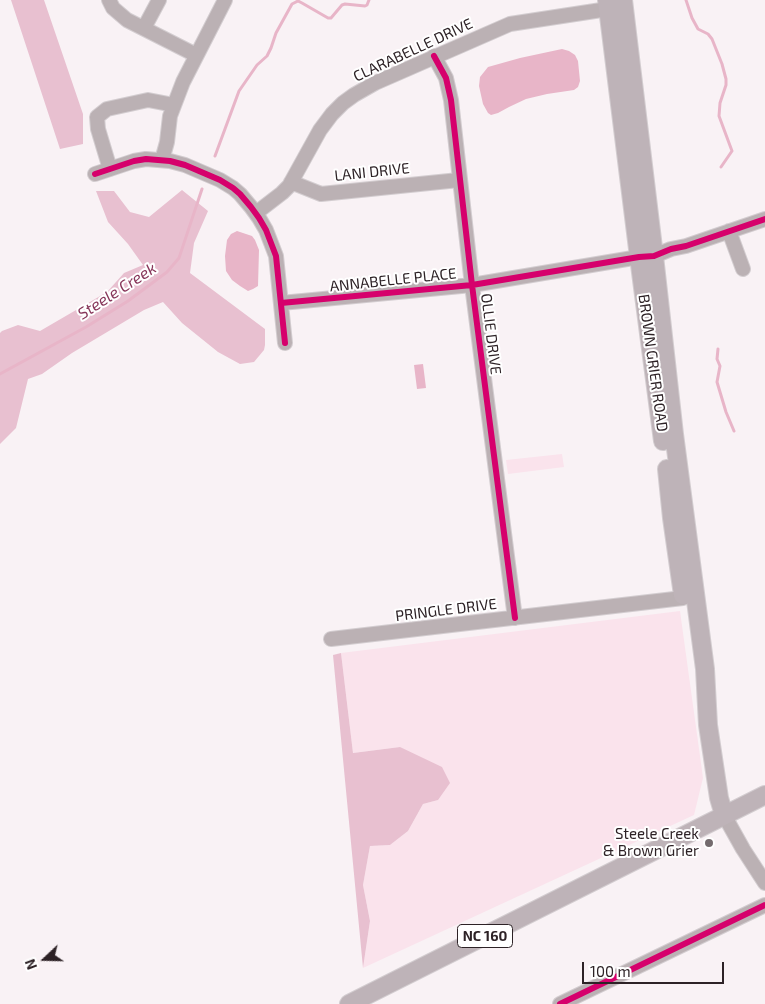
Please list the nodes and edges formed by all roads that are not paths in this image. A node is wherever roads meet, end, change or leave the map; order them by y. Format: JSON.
{"nodes":[{"id":1,"x":109,"y":0,"type":"edge"},
{"id":2,"x":159,"y":0,"type":"edge"},
{"id":3,"x":225,"y":0,"type":"edge"},
{"id":4,"x":623,"y":0,"type":"edge"},
{"id":5,"x":608,"y":5,"type":"edge"},
{"id":6,"x":144,"y":28,"type":"junction"},
{"id":7,"x":196,"y":55,"type":"junction"},
{"id":8,"x":434,"y":56,"type":"junction"},
{"id":9,"x":174,"y":105,"type":"junction"},
{"id":10,"x":640,"y":142,"type":"junction"},
{"id":11,"x":162,"y":160,"type":"junction"},
{"id":12,"x":110,"y":169,"type":"junction"},
{"id":13,"x":96,"y":174,"type":"dead end"},
{"id":14,"x":459,"y":180,"type":"junction"},
{"id":15,"x":291,"y":182,"type":"junction"},
{"id":16,"x":256,"y":213,"type":"junction"},
{"id":17,"x":765,"y":218,"type":"edge"},
{"id":18,"x":729,"y":231,"type":"junction"},
{"id":19,"x":647,"y":257,"type":"junction"},
{"id":20,"x":743,"y":269,"type":"dead end"},
{"id":21,"x":472,"y":285,"type":"junction"},
{"id":22,"x":281,"y":304,"type":"junction"},
{"id":23,"x":285,"y":342,"type":"dead end"},
{"id":24,"x":683,"y":598,"type":"junction"},
{"id":25,"x":515,"y":618,"type":"junction"},
{"id":26,"x":331,"y":639,"type":"dead end"},
{"id":27,"x":708,"y":725,"type":"junction"},
{"id":28,"x":765,"y":795,"type":"edge"},
{"id":29,"x":724,"y":815,"type":"junction"},
{"id":30,"x":765,"y":883,"type":"edge"},
{"id":31,"x":765,"y":905,"type":"edge"},
{"id":32,"x":349,"y":1004,"type":"edge"},
{"id":33,"x":560,"y":1004,"type":"edge"}],
"edges":[{"from":1,"to":6,"type":"street"},
{"from":2,"to":6,"type":"street"},
{"from":3,"to":7,"type":"street"},
{"from":4,"to":10,"type":"main road","name":"BROWN GRIER ROAD"},
{"from":5,"to":8,"type":"street","name":"CLARABELLE DRIVE"},
{"from":5,"to":10,"type":"main road"},
{"from":5,"to":19,"type":"main road","name":"BROWN GRIER ROAD"},
{"from":6,"to":7,"type":"street"},
{"from":7,"to":9,"type":"street"},
{"from":8,"to":14,"type":"street","name":"OLLIE DRIVE"},
{"from":8,"to":15,"type":"street","name":"CLARABELLE DRIVE"},
{"from":9,"to":11,"type":"street"},
{"from":9,"to":12,"type":"street"},
{"from":10,"to":19,"type":"main road","name":"BROWN GRIER ROAD"},
{"from":11,"to":12,"type":"street"},
{"from":11,"to":16,"type":"street"},
{"from":12,"to":13,"type":"street"},
{"from":14,"to":15,"type":"street","name":"LANI DRIVE"},
{"from":14,"to":21,"type":"street","name":"OLLIE DRIVE"},
{"from":15,"to":16,"type":"street","name":"CLARABELLE DRIVE"},
{"from":16,"to":22,"type":"street"},
{"from":17,"to":18,"type":"street","name":"ANNABELLE PLACE"},
{"from":18,"to":19,"type":"street","name":"ANNABELLE PLACE"},
{"from":18,"to":20,"type":"street"},
{"from":19,"to":21,"type":"street","name":"ANNABELLE PLACE"},
{"from":19,"to":24,"type":"main road","name":"BROWN GRIER ROAD"},
{"from":19,"to":27,"type":"main road","name":"BROWN GRIER ROAD"},
{"from":21,"to":22,"type":"street","name":"ANNABELLE PLACE"},
{"from":21,"to":25,"type":"street","name":"OLLIE DRIVE"},
{"from":22,"to":23,"type":"street"},
{"from":24,"to":25,"type":"street","name":"PRINGLE DRIVE"},
{"from":24,"to":27,"type":"main road","name":"BROWN GRIER ROAD"},
{"from":25,"to":26,"type":"street","name":"PRINGLE DRIVE"},
{"from":27,"to":29,"type":"main road","name":"BROWN GRIER ROAD"},
{"from":28,"to":29,"type":"main road","number":"NC 160"},
{"from":29,"to":30,"type":"street","name":"BROWN GRIER ROAD"},
{"from":29,"to":32,"type":"main road","number":"NC 160"},
{"from":31,"to":33,"type":"street"}]}
